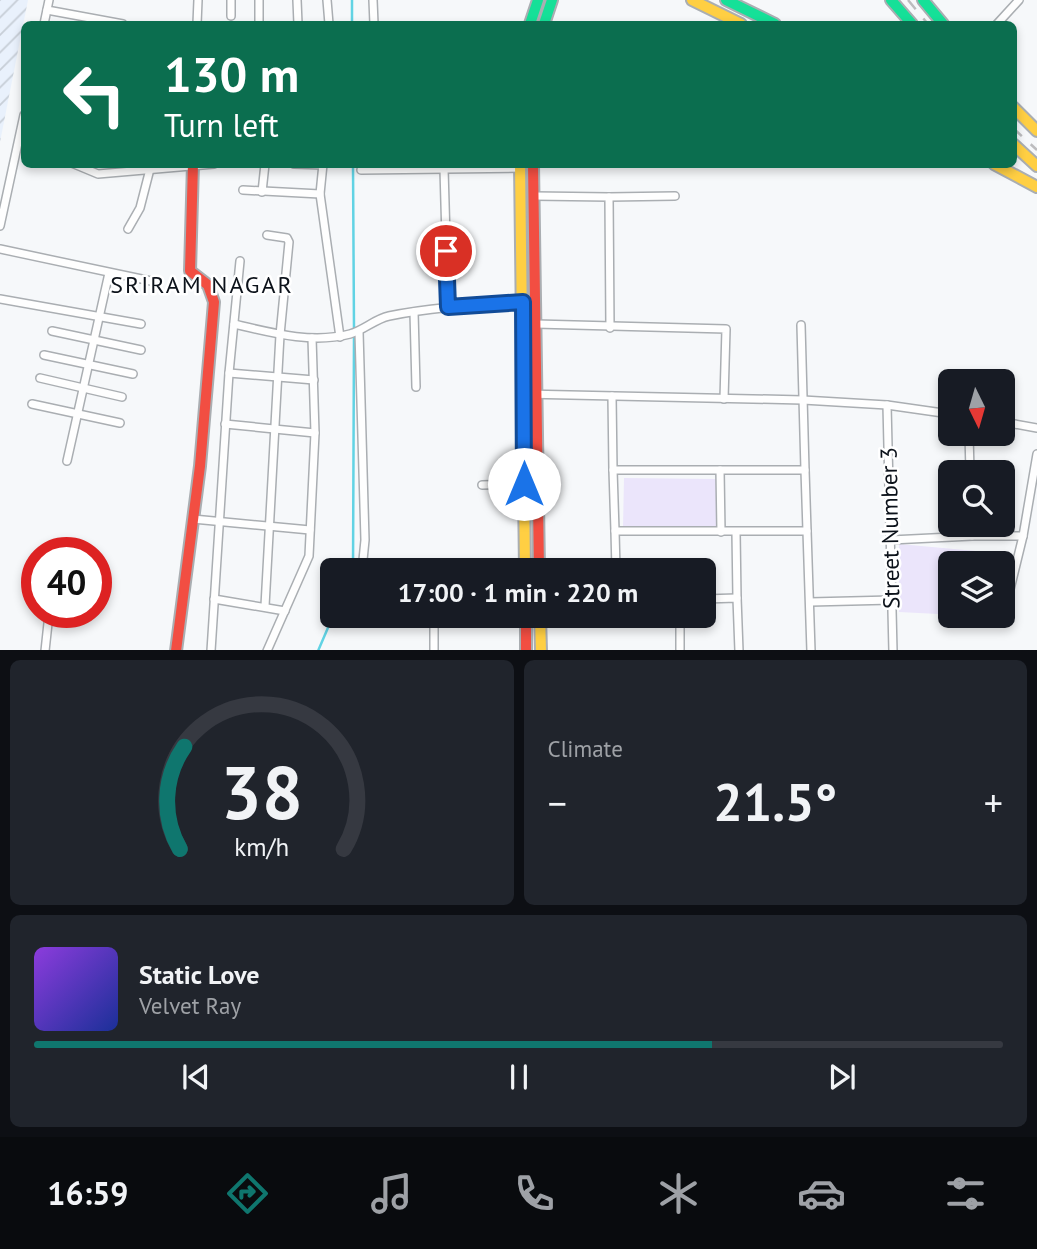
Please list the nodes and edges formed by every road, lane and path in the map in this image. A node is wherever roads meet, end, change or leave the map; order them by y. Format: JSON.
{"nodes":[{"id":1,"x":49,"y":0,"type":"edge"},
{"id":2,"x":198,"y":0,"type":"edge"},
{"id":3,"x":231,"y":0,"type":"edge"},
{"id":4,"x":259,"y":0,"type":"edge"},
{"id":5,"x":297,"y":0,"type":"edge"},
{"id":6,"x":327,"y":0,"type":"edge"},
{"id":7,"x":373,"y":0,"type":"edge"},
{"id":8,"x":538,"y":0,"type":"edge"},
{"id":9,"x":552,"y":0,"type":"edge"},
{"id":10,"x":692,"y":0,"type":"edge"},
{"id":11,"x":726,"y":0,"type":"edge"},
{"id":12,"x":891,"y":0,"type":"edge"},
{"id":13,"x":923,"y":0,"type":"edge"},
{"id":14,"x":1019,"y":0,"type":"edge"},
{"id":15,"x":47,"y":10,"type":"junction"},
{"id":16,"x":231,"y":16,"type":"dead end"},
{"id":17,"x":45,"y":21,"type":"edge"},
{"id":18,"x":107,"y":21,"type":"edge"},
{"id":19,"x":197,"y":21,"type":"edge"},
{"id":20,"x":260,"y":21,"type":"edge"},
{"id":21,"x":298,"y":21,"type":"edge"},
{"id":22,"x":328,"y":21,"type":"edge"},
{"id":23,"x":374,"y":21,"type":"edge"},
{"id":24,"x":531,"y":21,"type":"edge"},
{"id":25,"x":545,"y":21,"type":"edge"},
{"id":26,"x":735,"y":21,"type":"edge"},
{"id":27,"x":769,"y":21,"type":"edge"},
{"id":28,"x":909,"y":21,"type":"edge"},
{"id":29,"x":940,"y":21,"type":"edge"},
{"id":30,"x":1000,"y":21,"type":"edge"},
{"id":31,"x":1017,"y":113,"type":"edge"},
{"id":32,"x":1037,"y":131,"type":"edge"},
{"id":33,"x":21,"y":140,"type":"edge"},
{"id":34,"x":1017,"y":148,"type":"edge"},
{"id":35,"x":1037,"y":166,"type":"edge"},
{"id":36,"x":80,"y":168,"type":"edge"},
{"id":37,"x":161,"y":168,"type":"edge"},
{"id":38,"x":193,"y":168,"type":"edge"},
{"id":39,"x":265,"y":168,"type":"edge"},
{"id":40,"x":323,"y":168,"type":"edge"},
{"id":41,"x":469,"y":168,"type":"edge"},
{"id":42,"x":520,"y":168,"type":"edge"},
{"id":43,"x":533,"y":168,"type":"edge"},
{"id":44,"x":1001,"y":168,"type":"edge"},
{"id":45,"x":150,"y":169,"type":"junction"},
{"id":46,"x":444,"y":169,"type":"junction"},
{"id":47,"x":361,"y":170,"type":"dead end"},
{"id":48,"x":1037,"y":187,"type":"edge"},
{"id":49,"x":243,"y":190,"type":"dead end"},
{"id":50,"x":262,"y":192,"type":"junction"},
{"id":51,"x":320,"y":194,"type":"junction"},
{"id":52,"x":534,"y":196,"type":"junction"},
{"id":53,"x":674,"y":196,"type":"dead end"},
{"id":54,"x":609,"y":197,"type":"junction"},
{"id":55,"x":0,"y":226,"type":"edge"},
{"id":56,"x":128,"y":229,"type":"dead end"},
{"id":57,"x":267,"y":235,"type":"dead end"},
{"id":58,"x":0,"y":249,"type":"edge"},
{"id":59,"x":240,"y":261,"type":"dead end"},
{"id":60,"x":109,"y":273,"type":"junction"},
{"id":61,"x":152,"y":281,"type":"dead end"},
{"id":62,"x":0,"y":299,"type":"edge"},
{"id":63,"x":523,"y":302,"type":"junction"},
{"id":64,"x":448,"y":307,"type":"junction"},
{"id":65,"x":414,"y":312,"type":"junction"},
{"id":66,"x":99,"y":317,"type":"junction"},
{"id":67,"x":141,"y":324,"type":"dead end"},
{"id":68,"x":234,"y":324,"type":"junction"},
{"id":69,"x":536,"y":324,"type":"junction"},
{"id":70,"x":801,"y":325,"type":"dead end"},
{"id":71,"x":610,"y":328,"type":"junction"},
{"id":72,"x":52,"y":331,"type":"dead end"},
{"id":73,"x":358,"y":332,"type":"junction"},
{"id":74,"x":280,"y":335,"type":"junction"},
{"id":75,"x":340,"y":337,"type":"junction"},
{"id":76,"x":312,"y":338,"type":"junction"},
{"id":77,"x":94,"y":340,"type":"junction"},
{"id":78,"x":141,"y":350,"type":"dead end"},
{"id":79,"x":44,"y":355,"type":"dead end"},
{"id":80,"x":89,"y":365,"type":"junction"},
{"id":81,"x":229,"y":373,"type":"junction"},
{"id":82,"x":133,"y":374,"type":"dead end"},
{"id":83,"x":279,"y":377,"type":"junction"},
{"id":84,"x":40,"y":378,"type":"dead end"},
{"id":85,"x":314,"y":380,"type":"junction"},
{"id":86,"x":416,"y":387,"type":"dead end"},
{"id":87,"x":83,"y":388,"type":"junction"},
{"id":88,"x":524,"y":394,"type":"junction"},
{"id":89,"x":538,"y":394,"type":"junction"},
{"id":90,"x":612,"y":396,"type":"junction"},
{"id":91,"x":122,"y":397,"type":"dead end"},
{"id":92,"x":724,"y":399,"type":"junction"},
{"id":93,"x":803,"y":400,"type":"junction"},
{"id":94,"x":32,"y":404,"type":"dead end"},
{"id":95,"x":887,"y":405,"type":"junction"},
{"id":96,"x":938,"y":412,"type":"edge"},
{"id":97,"x":78,"y":414,"type":"junction"},
{"id":98,"x":120,"y":423,"type":"dead end"},
{"id":99,"x":225,"y":424,"type":"junction"},
{"id":100,"x":1015,"y":424,"type":"edge"},
{"id":101,"x":1037,"y":428,"type":"edge"},
{"id":102,"x":276,"y":429,"type":"junction"},
{"id":103,"x":315,"y":433,"type":"junction"},
{"id":104,"x":1037,"y":454,"type":"edge"},
{"id":105,"x":67,"y":461,"type":"dead end"},
{"id":106,"x":613,"y":470,"type":"junction"},
{"id":107,"x":720,"y":470,"type":"junction"},
{"id":108,"x":805,"y":470,"type":"junction"},
{"id":109,"x":524,"y":484,"type":"junction"},
{"id":110,"x":482,"y":485,"type":"dead end"},
{"id":111,"x":193,"y":519,"type":"junction"},
{"id":112,"x":219,"y":520,"type":"junction"},
{"id":113,"x":270,"y":524,"type":"junction"},
{"id":114,"x":310,"y":530,"type":"junction"},
{"id":115,"x":615,"y":531,"type":"junction"},
{"id":116,"x":807,"y":531,"type":"junction"},
{"id":117,"x":721,"y":532,"type":"junction"},
{"id":118,"x":736,"y":532,"type":"junction"},
{"id":119,"x":1015,"y":536,"type":"edge"},
{"id":120,"x":1023,"y":536,"type":"junction"},
{"id":121,"x":952,"y":537,"type":"edge"},
{"id":122,"x":891,"y":540,"type":"junction"},
{"id":123,"x":363,"y":558,"type":"edge"},
{"id":124,"x":525,"y":558,"type":"edge"},
{"id":125,"x":540,"y":558,"type":"edge"},
{"id":126,"x":616,"y":558,"type":"edge"},
{"id":127,"x":1015,"y":568,"type":"edge"},
{"id":128,"x":737,"y":598,"type":"junction"},
{"id":129,"x":214,"y":599,"type":"junction"},
{"id":130,"x":716,"y":599,"type":"edge"},
{"id":131,"x":892,"y":600,"type":"junction"},
{"id":132,"x":810,"y":602,"type":"junction"},
{"id":133,"x":265,"y":606,"type":"junction"},
{"id":134,"x":285,"y":611,"type":"junction"},
{"id":135,"x":47,"y":628,"type":"edge"},
{"id":136,"x":434,"y":628,"type":"edge"},
{"id":137,"x":526,"y":628,"type":"edge"},
{"id":138,"x":540,"y":628,"type":"edge"},
{"id":139,"x":680,"y":628,"type":"edge"},
{"id":140,"x":680,"y":649,"type":"dead end"},
{"id":141,"x":45,"y":650,"type":"edge"},
{"id":142,"x":176,"y":650,"type":"edge"},
{"id":143,"x":211,"y":650,"type":"edge"},
{"id":144,"x":267,"y":650,"type":"edge"},
{"id":145,"x":434,"y":650,"type":"edge"},
{"id":146,"x":526,"y":650,"type":"edge"},
{"id":147,"x":541,"y":650,"type":"edge"},
{"id":148,"x":738,"y":650,"type":"edge"},
{"id":149,"x":811,"y":650,"type":"edge"},
{"id":150,"x":892,"y":650,"type":"edge"}],
"edges":[{"from":1,"to":15,"type":"street"},
{"from":2,"to":19,"type":"street"},
{"from":3,"to":16,"type":"street"},
{"from":4,"to":20,"type":"street"},
{"from":5,"to":21,"type":"street"},
{"from":6,"to":22,"type":"street"},
{"from":7,"to":23,"type":"street"},
{"from":8,"to":24,"type":"main road"},
{"from":9,"to":25,"type":"main road"},
{"from":10,"to":26,"type":"main road"},
{"from":11,"to":27,"type":"main road"},
{"from":12,"to":28,"type":"main road"},
{"from":13,"to":29,"type":"main road"},
{"from":14,"to":30,"type":"street"},
{"from":15,"to":17,"type":"street"},
{"from":15,"to":18,"type":"street"},
{"from":31,"to":32,"type":"main road"},
{"from":33,"to":55,"type":"street"},
{"from":34,"to":35,"type":"main road"},
{"from":36,"to":45,"type":"street"},
{"from":37,"to":45,"type":"street"},
{"from":38,"to":111,"type":"main road"},
{"from":39,"to":50,"type":"street"},
{"from":40,"to":51,"type":"street"},
{"from":41,"to":46,"type":"street"},
{"from":42,"to":63,"type":"main road"},
{"from":43,"to":52,"type":"main road"},
{"from":44,"to":48,"type":"main road"},
{"from":45,"to":56,"type":"street"},
{"from":46,"to":47,"type":"street"},
{"from":46,"to":64,"type":"street"},
{"from":49,"to":50,"type":"street"},
{"from":50,"to":51,"type":"street"},
{"from":51,"to":75,"type":"street"},
{"from":52,"to":54,"type":"street"},
{"from":52,"to":69,"type":"main road"},
{"from":53,"to":54,"type":"street"},
{"from":54,"to":71,"type":"street"},
{"from":57,"to":74,"type":"street"},
{"from":58,"to":60,"type":"street"},
{"from":59,"to":68,"type":"street"},
{"from":60,"to":61,"type":"street"},
{"from":60,"to":66,"type":"street"},
{"from":62,"to":66,"type":"street"},
{"from":63,"to":64,"type":"street"},
{"from":63,"to":88,"type":"main road"},
{"from":64,"to":65,"type":"street"},
{"from":65,"to":73,"type":"street"},
{"from":65,"to":86,"type":"street"},
{"from":66,"to":67,"type":"street"},
{"from":66,"to":77,"type":"street"},
{"from":68,"to":74,"type":"street"},
{"from":68,"to":81,"type":"street"},
{"from":69,"to":71,"type":"street"},
{"from":69,"to":89,"type":"main road"},
{"from":70,"to":93,"type":"street"},
{"from":71,"to":92,"type":"street"},
{"from":72,"to":77,"type":"street"},
{"from":73,"to":75,"type":"street"},
{"from":73,"to":123,"type":"street"},
{"from":74,"to":76,"type":"street"},
{"from":74,"to":83,"type":"street"},
{"from":75,"to":76,"type":"street"},
{"from":76,"to":85,"type":"street"},
{"from":77,"to":78,"type":"street"},
{"from":77,"to":80,"type":"street"},
{"from":79,"to":80,"type":"street"},
{"from":80,"to":82,"type":"street"},
{"from":80,"to":87,"type":"street"},
{"from":81,"to":83,"type":"street"},
{"from":81,"to":99,"type":"street"},
{"from":83,"to":85,"type":"street"},
{"from":83,"to":102,"type":"street"},
{"from":84,"to":87,"type":"street"},
{"from":85,"to":103,"type":"street"},
{"from":87,"to":91,"type":"street"},
{"from":87,"to":97,"type":"street"},
{"from":88,"to":89,"type":"street"},
{"from":88,"to":109,"type":"main road"},
{"from":89,"to":90,"type":"street"},
{"from":89,"to":125,"type":"main road"},
{"from":90,"to":92,"type":"street"},
{"from":90,"to":106,"type":"street"},
{"from":92,"to":93,"type":"street"},
{"from":93,"to":95,"type":"street"},
{"from":93,"to":108,"type":"street"},
{"from":94,"to":97,"type":"street"},
{"from":95,"to":96,"type":"street"},
{"from":95,"to":122,"type":"street","name":"Street Number 3"},
{"from":97,"to":98,"type":"street"},
{"from":97,"to":105,"type":"street"},
{"from":99,"to":102,"type":"street"},
{"from":99,"to":112,"type":"street"},
{"from":100,"to":101,"type":"street"},
{"from":102,"to":103,"type":"street"},
{"from":102,"to":113,"type":"street"},
{"from":103,"to":114,"type":"street"},
{"from":104,"to":120,"type":"street"},
{"from":106,"to":107,"type":"street"},
{"from":106,"to":115,"type":"street"},
{"from":107,"to":108,"type":"street"},
{"from":107,"to":117,"type":"street"},
{"from":108,"to":116,"type":"street"},
{"from":109,"to":110,"type":"street"},
{"from":109,"to":124,"type":"main road"},
{"from":111,"to":112,"type":"street"},
{"from":111,"to":142,"type":"main road"},
{"from":112,"to":113,"type":"street"},
{"from":112,"to":129,"type":"street"},
{"from":113,"to":114,"type":"street"},
{"from":113,"to":133,"type":"street"},
{"from":114,"to":134,"type":"street"},
{"from":115,"to":117,"type":"street"},
{"from":115,"to":126,"type":"street"},
{"from":116,"to":118,"type":"street"},
{"from":116,"to":132,"type":"street"},
{"from":117,"to":118,"type":"street"},
{"from":118,"to":128,"type":"street"},
{"from":119,"to":120,"type":"street"},
{"from":120,"to":127,"type":"street"},
{"from":121,"to":122,"type":"street"},
{"from":122,"to":131,"type":"street","name":"Street Number 3"},
{"from":128,"to":130,"type":"street"},
{"from":128,"to":148,"type":"street"},
{"from":129,"to":133,"type":"street"},
{"from":129,"to":143,"type":"street"},
{"from":131,"to":132,"type":"street"},
{"from":131,"to":150,"type":"street","name":"Street Number 3"},
{"from":132,"to":149,"type":"street"},
{"from":133,"to":134,"type":"street"},
{"from":134,"to":144,"type":"street"},
{"from":135,"to":141,"type":"street"},
{"from":136,"to":145,"type":"street"},
{"from":137,"to":146,"type":"main road"},
{"from":138,"to":147,"type":"main road"},
{"from":139,"to":140,"type":"street"}]}
